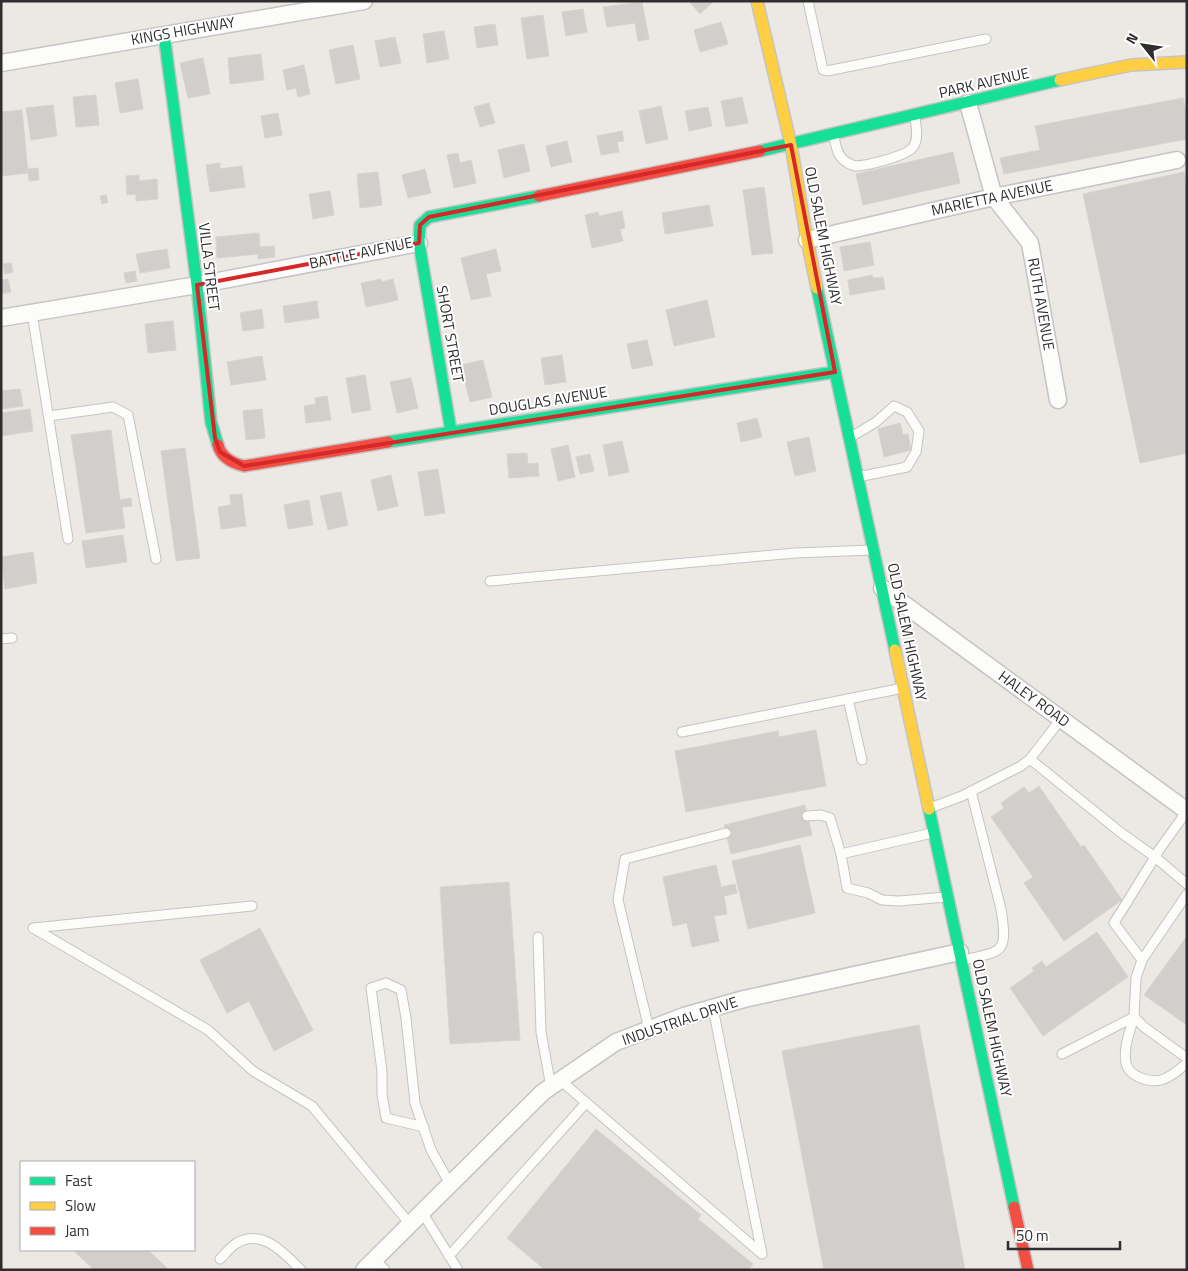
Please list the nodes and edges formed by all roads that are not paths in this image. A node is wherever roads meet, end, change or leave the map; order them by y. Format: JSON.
{"nodes":[{"id":1,"x":364,"y":1,"type":"edge"},
{"id":2,"x":757,"y":1,"type":"edge"},
{"id":3,"x":808,"y":1,"type":"edge"},
{"id":4,"x":272,"y":9,"type":"edge"},
{"id":5,"x":164,"y":34,"type":"junction"},
{"id":6,"x":986,"y":39,"type":"dead end"},
{"id":7,"x":1187,"y":62,"type":"edge"},
{"id":8,"x":1,"y":63,"type":"edge"},
{"id":9,"x":968,"y":103,"type":"junction"},
{"id":10,"x":915,"y":114,"type":"junction"},
{"id":11,"x":833,"y":134,"type":"junction"},
{"id":12,"x":791,"y":145,"type":"junction"},
{"id":13,"x":1182,"y":159,"type":"edge"},
{"id":14,"x":994,"y":197,"type":"junction"},
{"id":15,"x":807,"y":240,"type":"junction"},
{"id":16,"x":419,"y":243,"type":"junction"},
{"id":17,"x":197,"y":285,"type":"junction"},
{"id":18,"x":32,"y":313,"type":"junction"},
{"id":19,"x":1,"y":318,"type":"edge"},
{"id":20,"x":835,"y":372,"type":"junction"},
{"id":21,"x":1058,"y":400,"type":"dead end"},
{"id":22,"x":49,"y":416,"type":"junction"},
{"id":23,"x":451,"y":431,"type":"junction"},
{"id":24,"x":849,"y":438,"type":"junction"},
{"id":25,"x":266,"y":463,"type":"joint"},
{"id":26,"x":858,"y":477,"type":"junction"},
{"id":27,"x":68,"y":538,"type":"dead end"},
{"id":28,"x":874,"y":550,"type":"junction"},
{"id":29,"x":156,"y":559,"type":"dead end"},
{"id":30,"x":490,"y":580,"type":"dead end"},
{"id":31,"x":882,"y":588,"type":"junction"},
{"id":32,"x":12,"y":638,"type":"dead end"},
{"id":33,"x":1,"y":639,"type":"edge"},
{"id":34,"x":903,"y":688,"type":"junction"},
{"id":35,"x":848,"y":699,"type":"junction"},
{"id":36,"x":1062,"y":719,"type":"junction"},
{"id":37,"x":682,"y":732,"type":"dead end"},
{"id":38,"x":1030,"y":758,"type":"junction"},
{"id":39,"x":862,"y":760,"type":"dead end"},
{"id":40,"x":971,"y":791,"type":"junction"},
{"id":41,"x":929,"y":808,"type":"junction"},
{"id":42,"x":1187,"y":811,"type":"edge"},
{"id":43,"x":807,"y":816,"type":"dead end"},
{"id":44,"x":726,"y":833,"type":"dead end"},
{"id":45,"x":935,"y":833,"type":"junction"},
{"id":46,"x":841,"y":854,"type":"junction"},
{"id":47,"x":1155,"y":857,"type":"junction"},
{"id":48,"x":1187,"y":884,"type":"edge"},
{"id":49,"x":1187,"y":894,"type":"edge"},
{"id":50,"x":948,"y":897,"type":"junction"},
{"id":51,"x":252,"y":906,"type":"dead end"},
{"id":52,"x":538,"y":937,"type":"dead end"},
{"id":53,"x":961,"y":956,"type":"junction"},
{"id":54,"x":1142,"y":960,"type":"junction"},
{"id":55,"x":713,"y":1008,"type":"junction"},
{"id":56,"x":1134,"y":1017,"type":"junction"},
{"id":57,"x":649,"y":1029,"type":"junction"},
{"id":58,"x":1062,"y":1054,"type":"dead end"},
{"id":59,"x":1187,"y":1058,"type":"edge"},
{"id":60,"x":1187,"y":1063,"type":"edge"},
{"id":61,"x":556,"y":1084,"type":"junction"},
{"id":62,"x":586,"y":1103,"type":"junction"},
{"id":63,"x":424,"y":1127,"type":"junction"},
{"id":64,"x":450,"y":1184,"type":"junction"},
{"id":65,"x":416,"y":1218,"type":"junction"},
{"id":66,"x":449,"y":1256,"type":"junction"},
{"id":67,"x":220,"y":1259,"type":"dead end"},
{"id":68,"x":374,"y":1266,"type":"edge"},
{"id":69,"x":301,"y":1270,"type":"edge"},
{"id":70,"x":458,"y":1270,"type":"edge"},
{"id":71,"x":1028,"y":1270,"type":"edge"}],
"edges":[{"from":1,"to":4,"type":"street","name":"KINGS HIGHWAY"},
{"from":2,"to":12,"type":"street","name":"OLD SALEM HIGHWAY"},
{"from":3,"to":6,"type":"lane"},
{"from":4,"to":5,"type":"street","name":"KINGS HIGHWAY"},
{"from":5,"to":8,"type":"street","name":"KINGS HIGHWAY"},
{"from":5,"to":17,"type":"street","name":"VILLA STREET"},
{"from":7,"to":9,"type":"street","name":"PARK AVENUE"},
{"from":9,"to":10,"type":"street","name":"PARK AVENUE"},
{"from":9,"to":14,"type":"street","name":"RUTH AVENUE"},
{"from":10,"to":11,"type":"street","name":"PARK AVENUE"},
{"from":10,"to":11,"type":"lane"},
{"from":11,"to":12,"type":"street","name":"PARK AVENUE"},
{"from":12,"to":15,"type":"street","name":"OLD SALEM HIGHWAY"},
{"from":12,"to":16,"type":"street","name":"BATTLE AVENUE"},
{"from":13,"to":14,"type":"street","name":"MARIETTA AVENUE"},
{"from":14,"to":15,"type":"street","name":"MARIETTA AVENUE"},
{"from":14,"to":21,"type":"street","name":"RUTH AVENUE"},
{"from":15,"to":20,"type":"street","name":"OLD SALEM HIGHWAY"},
{"from":16,"to":17,"type":"street","name":"BATTLE AVENUE"},
{"from":16,"to":23,"type":"street","name":"SHORT STREET"},
{"from":17,"to":18,"type":"street","name":"BATTLE AVENUE"},
{"from":17,"to":25,"type":"street","name":"VILLA STREET"},
{"from":18,"to":19,"type":"street","name":"BATTLE AVENUE"},
{"from":18,"to":22,"type":"lane"},
{"from":20,"to":23,"type":"street","name":"DOUGLAS AVENUE"},
{"from":20,"to":24,"type":"street","name":"OLD SALEM HIGHWAY"},
{"from":22,"to":27,"type":"lane"},
{"from":22,"to":29,"type":"lane"},
{"from":23,"to":25,"type":"street","name":"DOUGLAS AVENUE"},
{"from":24,"to":26,"type":"street","name":"OLD SALEM HIGHWAY"},
{"from":24,"to":26,"type":"lane"},
{"from":26,"to":28,"type":"street","name":"OLD SALEM HIGHWAY"},
{"from":28,"to":30,"type":"lane"},
{"from":28,"to":31,"type":"street","name":"OLD SALEM HIGHWAY"},
{"from":31,"to":34,"type":"street","name":"OLD SALEM HIGHWAY"},
{"from":31,"to":36,"type":"street","name":"HALEY ROAD"},
{"from":32,"to":33,"type":"lane"},
{"from":34,"to":35,"type":"lane"},
{"from":34,"to":41,"type":"street","name":"OLD SALEM HIGHWAY"},
{"from":35,"to":37,"type":"lane"},
{"from":35,"to":39,"type":"lane"},
{"from":36,"to":38,"type":"lane"},
{"from":36,"to":42,"type":"street","name":"HALEY ROAD"},
{"from":38,"to":40,"type":"lane"},
{"from":38,"to":47,"type":"lane"},
{"from":40,"to":41,"type":"lane"},
{"from":40,"to":53,"type":"lane"},
{"from":41,"to":45,"type":"street","name":"OLD SALEM HIGHWAY"},
{"from":42,"to":47,"type":"lane"},
{"from":43,"to":46,"type":"lane"},
{"from":44,"to":57,"type":"lane"},
{"from":45,"to":46,"type":"lane"},
{"from":45,"to":50,"type":"street","name":"OLD SALEM HIGHWAY"},
{"from":46,"to":50,"type":"lane"},
{"from":47,"to":48,"type":"lane"},
{"from":47,"to":54,"type":"lane"},
{"from":49,"to":54,"type":"lane"},
{"from":50,"to":53,"type":"street","name":"OLD SALEM HIGHWAY"},
{"from":51,"to":65,"type":"lane"},
{"from":52,"to":61,"type":"lane"},
{"from":53,"to":55,"type":"street","name":"INDUSTRIAL DRIVE"},
{"from":53,"to":71,"type":"street","name":"OLD SALEM HIGHWAY"},
{"from":54,"to":56,"type":"lane"},
{"from":55,"to":57,"type":"street","name":"INDUSTRIAL DRIVE"},
{"from":55,"to":62,"type":"lane"},
{"from":56,"to":58,"type":"lane"},
{"from":56,"to":59,"type":"lane"},
{"from":56,"to":60,"type":"lane"},
{"from":57,"to":61,"type":"street","name":"INDUSTRIAL DRIVE"},
{"from":61,"to":62,"type":"lane"},
{"from":61,"to":64,"type":"street","name":"INDUSTRIAL DRIVE"},
{"from":62,"to":66,"type":"lane"},
{"from":63,"to":63,"type":"lane"},
{"from":63,"to":64,"type":"lane"},
{"from":64,"to":65,"type":"street","name":"INDUSTRIAL DRIVE"},
{"from":65,"to":66,"type":"lane"},
{"from":65,"to":68,"type":"street","name":"INDUSTRIAL DRIVE"},
{"from":66,"to":70,"type":"lane"},
{"from":67,"to":69,"type":"lane"}]}
